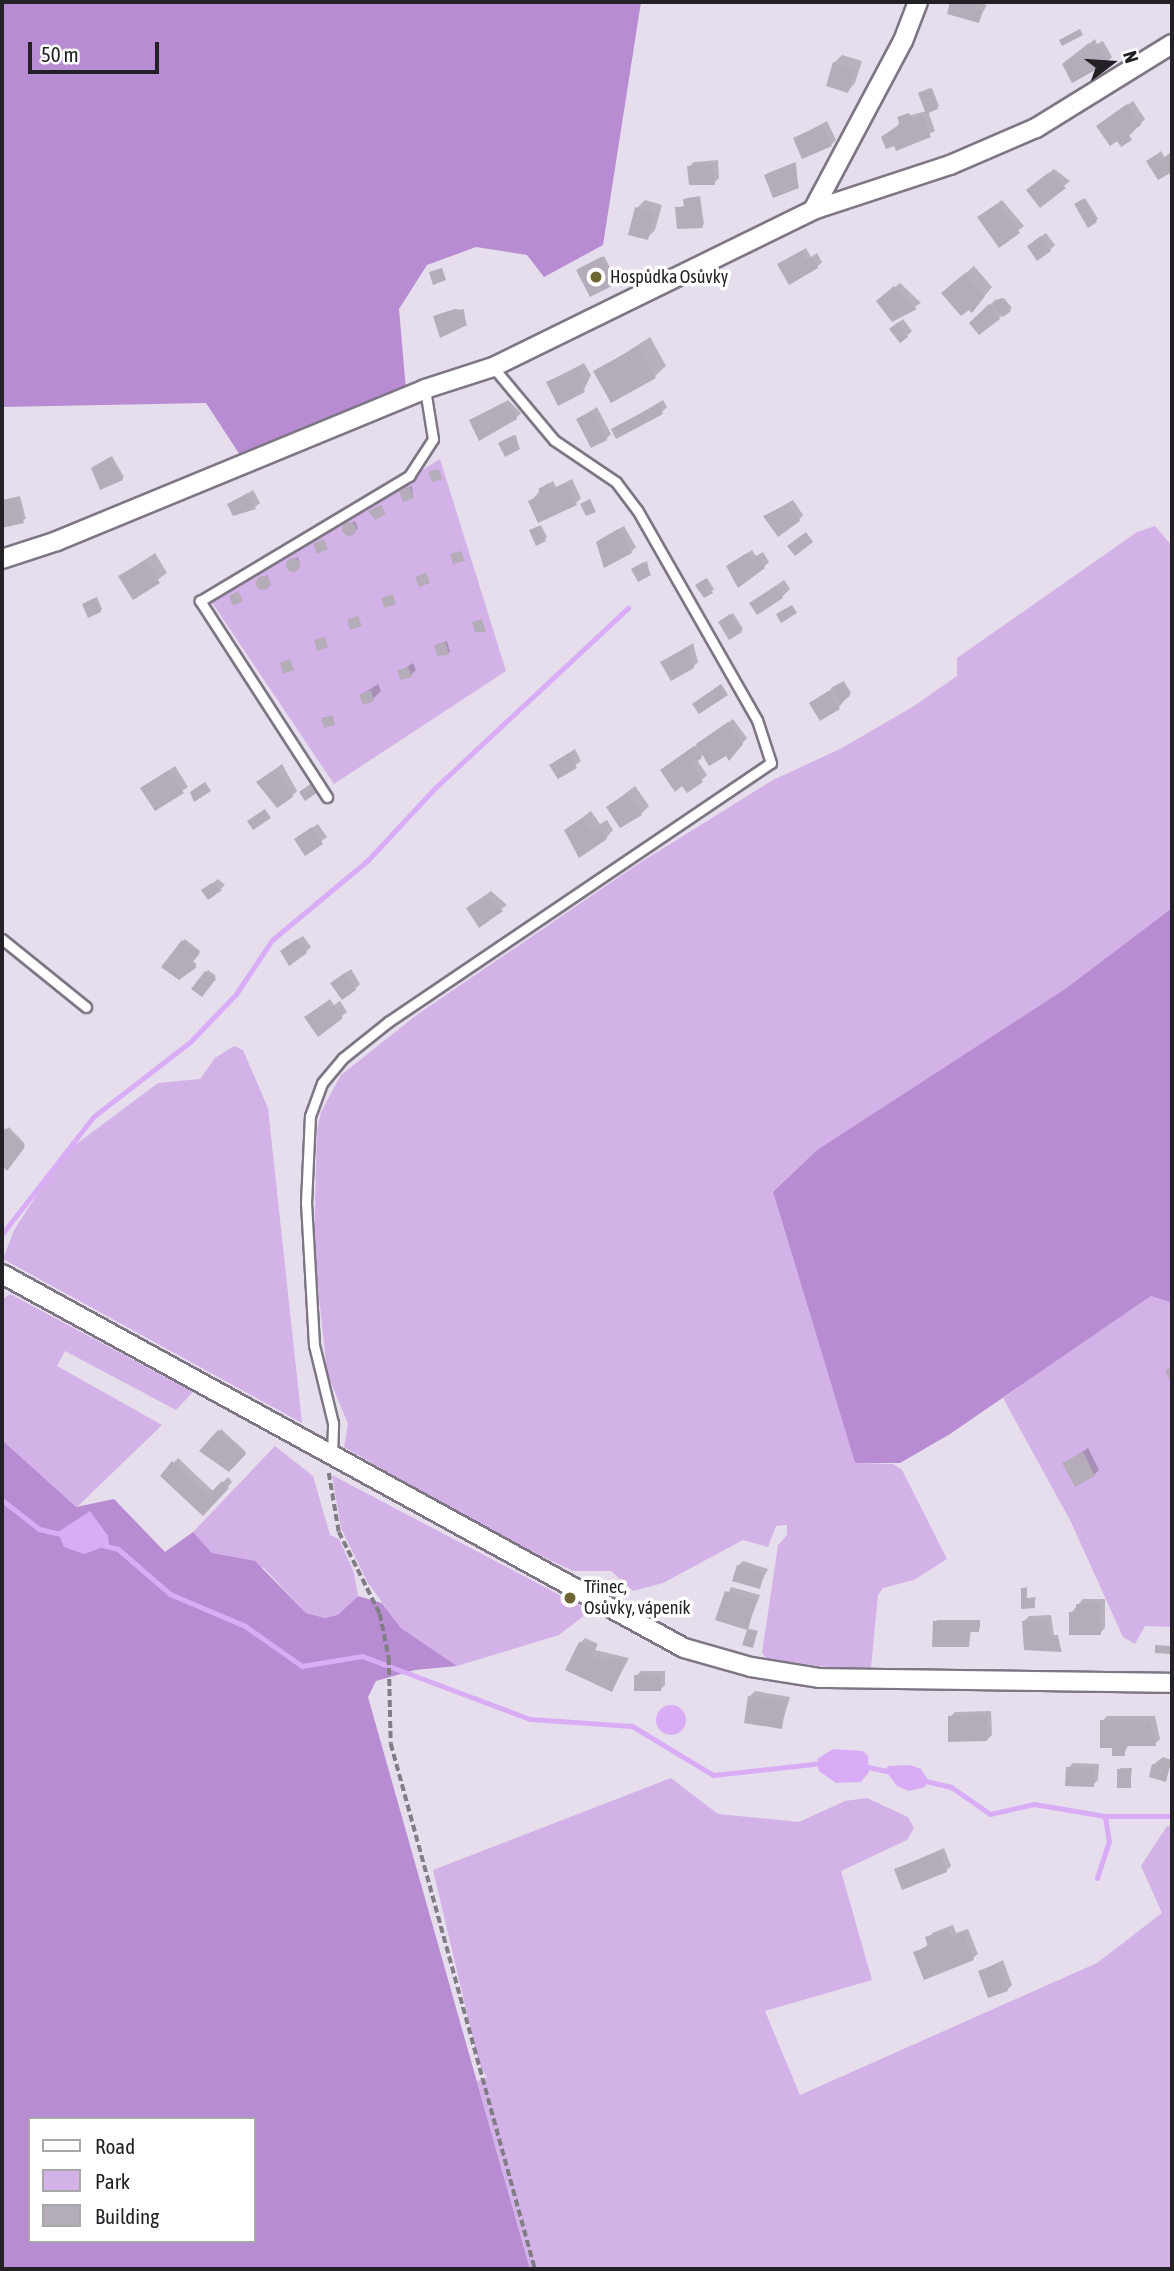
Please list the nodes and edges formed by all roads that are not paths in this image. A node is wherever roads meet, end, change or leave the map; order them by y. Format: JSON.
{"nodes":[{"id":1,"x":918,"y":2,"type":"edge"},
{"id":2,"x":1172,"y":44,"type":"edge"},
{"id":3,"x":813,"y":210,"type":"junction"},
{"id":4,"x":493,"y":367,"type":"junction"},
{"id":5,"x":425,"y":389,"type":"junction"},
{"id":6,"x":2,"y":559,"type":"edge"},
{"id":7,"x":327,"y":797,"type":"dead end"},
{"id":8,"x":2,"y":939,"type":"edge"},
{"id":9,"x":86,"y":1007,"type":"dead end"},
{"id":10,"x":2,"y":1274,"type":"edge"},
{"id":11,"x":332,"y":1456,"type":"junction"},
{"id":12,"x":1172,"y":1683,"type":"edge"}],
"edges":[{"from":1,"to":3,"type":"street"},
{"from":2,"to":3,"type":"street"},
{"from":3,"to":4,"type":"street"},
{"from":4,"to":5,"type":"street"},
{"from":4,"to":11,"type":"lane"},
{"from":5,"to":6,"type":"street"},
{"from":5,"to":7,"type":"lane"},
{"from":8,"to":9,"type":"lane"},
{"from":10,"to":11,"type":"street"},
{"from":11,"to":12,"type":"street"}]}
